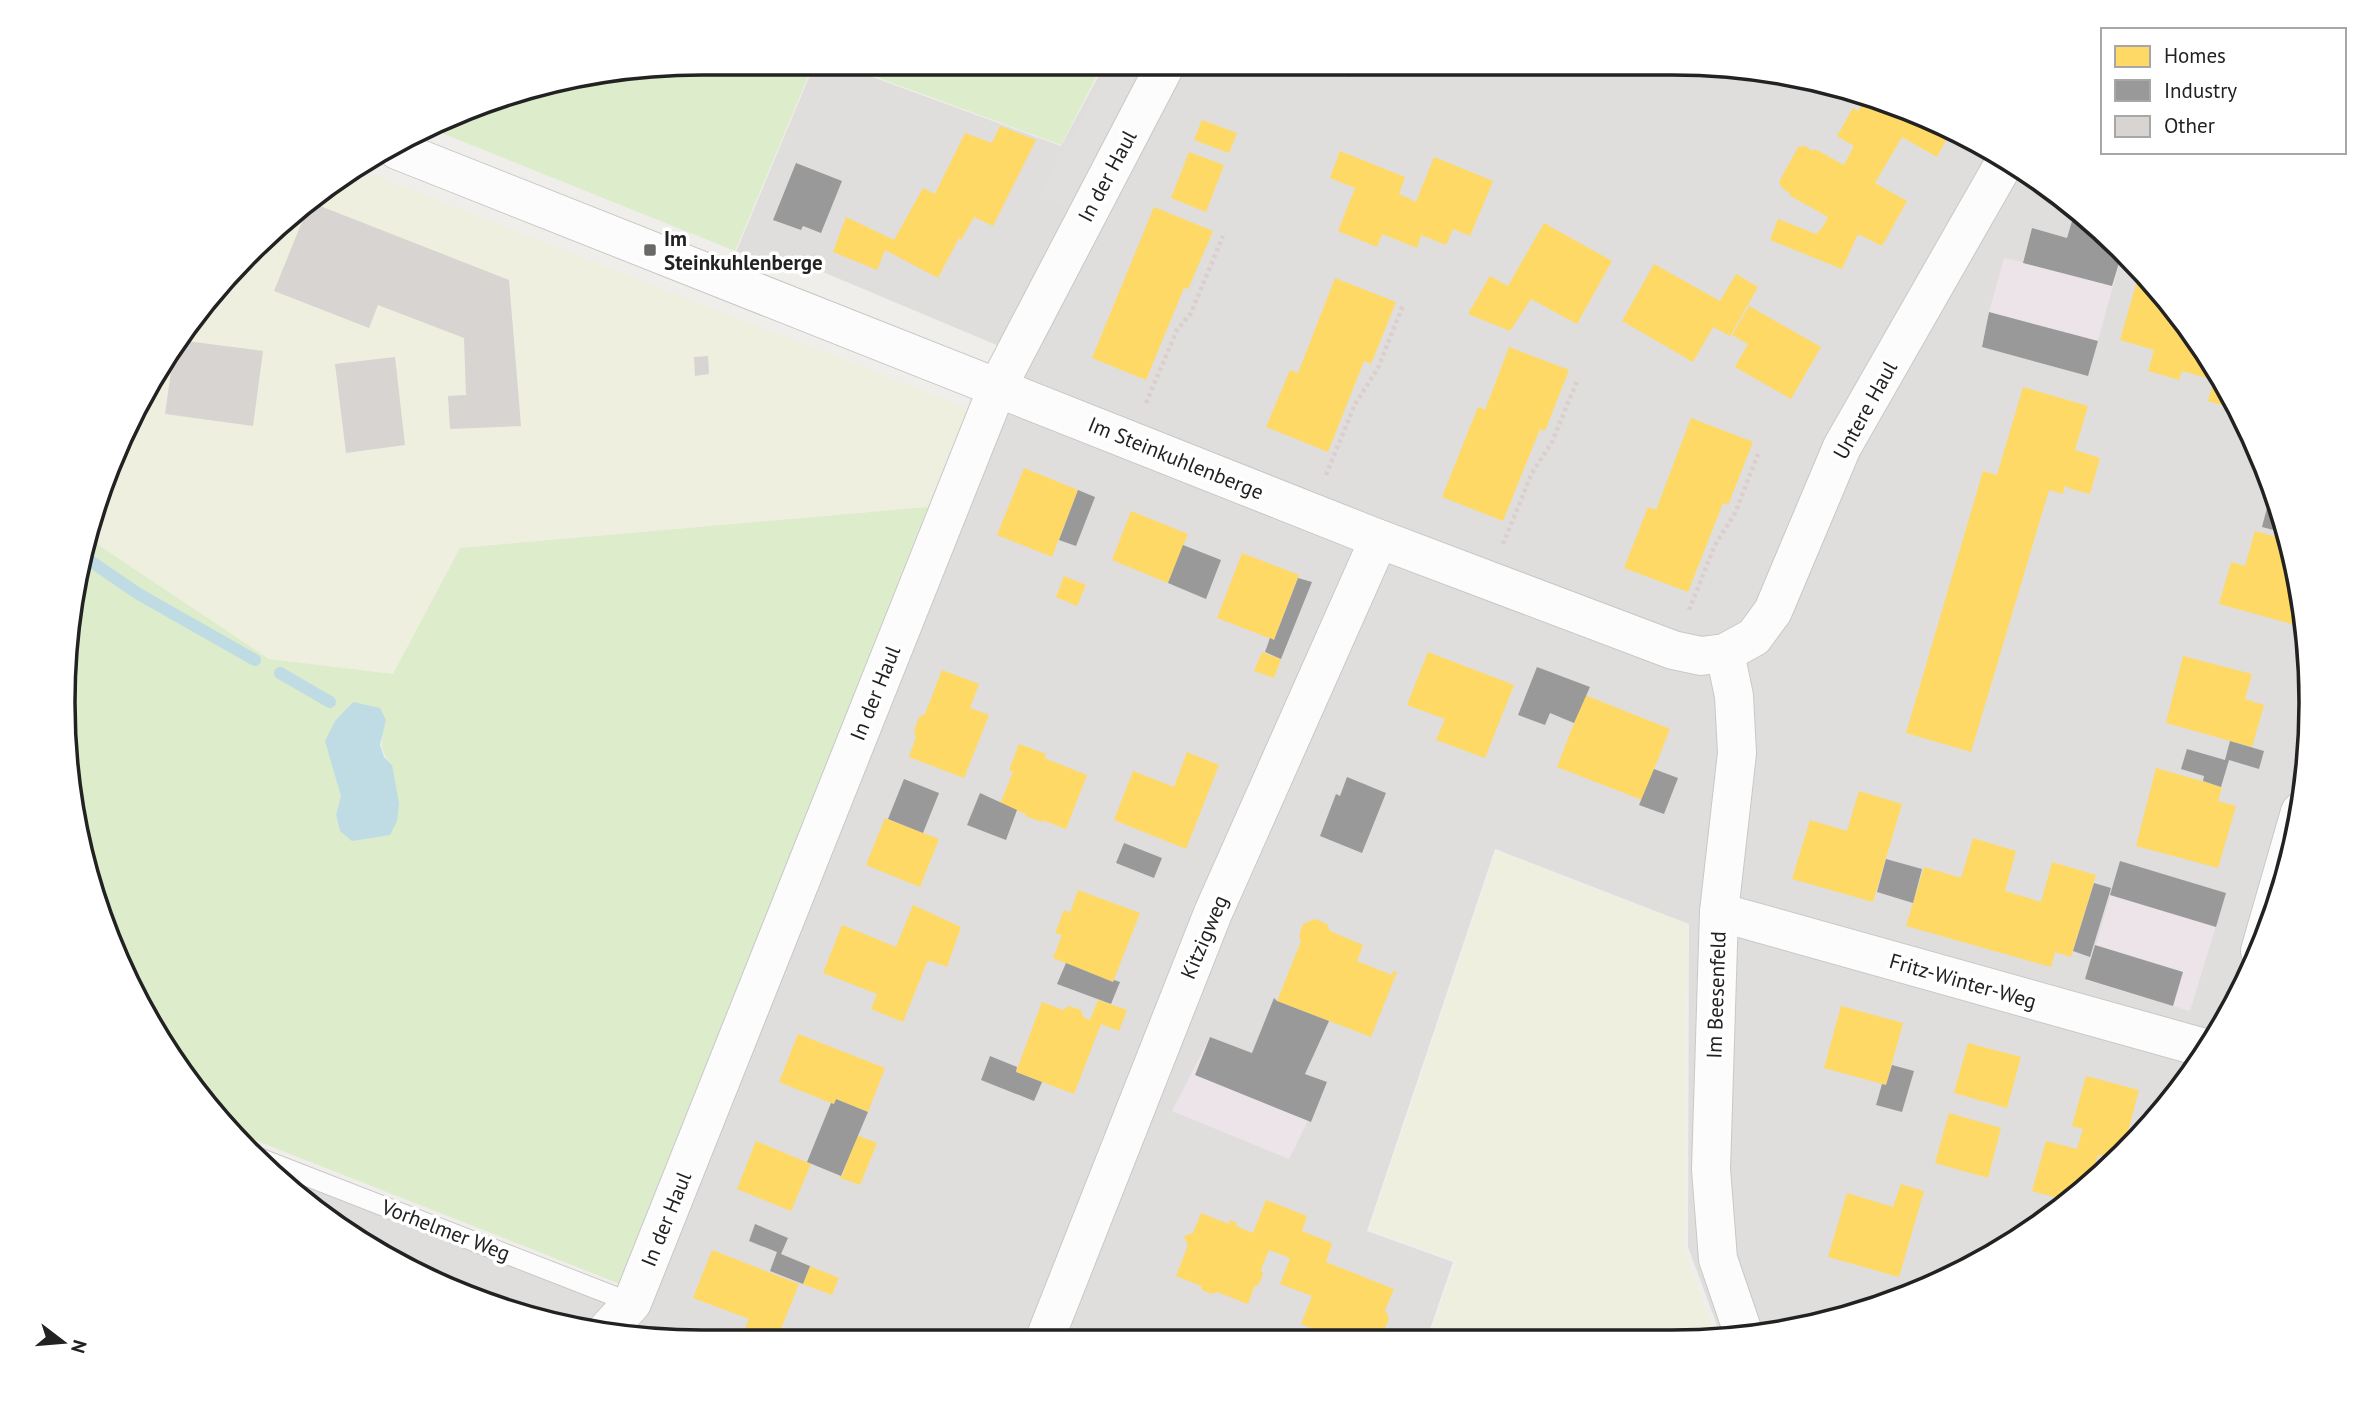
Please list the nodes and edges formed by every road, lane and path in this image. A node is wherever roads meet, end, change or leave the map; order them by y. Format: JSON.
{"nodes":[{"id":1,"x":1160,"y":75,"type":"edge"},
{"id":2,"x":402,"y":152,"type":"edge"},
{"id":3,"x":2001,"y":169,"type":"edge"},
{"id":4,"x":1223,"y":236,"type":"dead end"},
{"id":5,"x":1403,"y":305,"type":"dead end"},
{"id":6,"x":1577,"y":381,"type":"dead end"},
{"id":7,"x":998,"y":386,"type":"junction"},
{"id":8,"x":1130,"y":439,"type":"junction"},
{"id":9,"x":1758,"y":454,"type":"dead end"},
{"id":10,"x":1311,"y":511,"type":"junction"},
{"id":11,"x":1379,"y":538,"type":"junction"},
{"id":12,"x":1489,"y":580,"type":"junction"},
{"id":13,"x":1673,"y":650,"type":"junction"},
{"id":14,"x":1725,"y":653,"type":"junction"},
{"id":15,"x":1719,"y":912,"type":"junction"},
{"id":16,"x":2196,"y":1046,"type":"edge"},
{"id":17,"x":283,"y":1168,"type":"edge"},
{"id":18,"x":620,"y":1317,"type":"edge"},
{"id":19,"x":1741,"y":1325,"type":"edge"},
{"id":20,"x":1048,"y":1330,"type":"edge"}],
"edges":[{"from":1,"to":7,"type":"street","name":"In der Haul"},
{"from":2,"to":7,"type":"street","name":"Im Steinkuhlenberge"},
{"from":3,"to":14,"type":"street","name":"Untere Haul"},
{"from":4,"to":8,"type":"path"},
{"from":5,"to":10,"type":"path"},
{"from":6,"to":12,"type":"path"},
{"from":7,"to":8,"type":"street","name":"Im Steinkuhlenberge"},
{"from":7,"to":18,"type":"street","name":"In der Haul"},
{"from":8,"to":10,"type":"street","name":"Im Steinkuhlenberge"},
{"from":9,"to":13,"type":"path"},
{"from":10,"to":11,"type":"street","name":"Im Steinkuhlenberge"},
{"from":11,"to":12,"type":"street","name":"Im Steinkuhlenberge"},
{"from":11,"to":20,"type":"street","name":"Kitzigweg"},
{"from":12,"to":13,"type":"street","name":"Im Steinkuhlenberge"},
{"from":13,"to":14,"type":"street","name":"Im Steinkuhlenberge"},
{"from":14,"to":15,"type":"street","name":"Im Beesenfeld"},
{"from":15,"to":16,"type":"street","name":"Fritz-Winter-Weg"},
{"from":15,"to":19,"type":"street","name":"Im Beesenfeld"},
{"from":17,"to":18,"type":"lane","name":"Vorhelmer Weg"}]}
